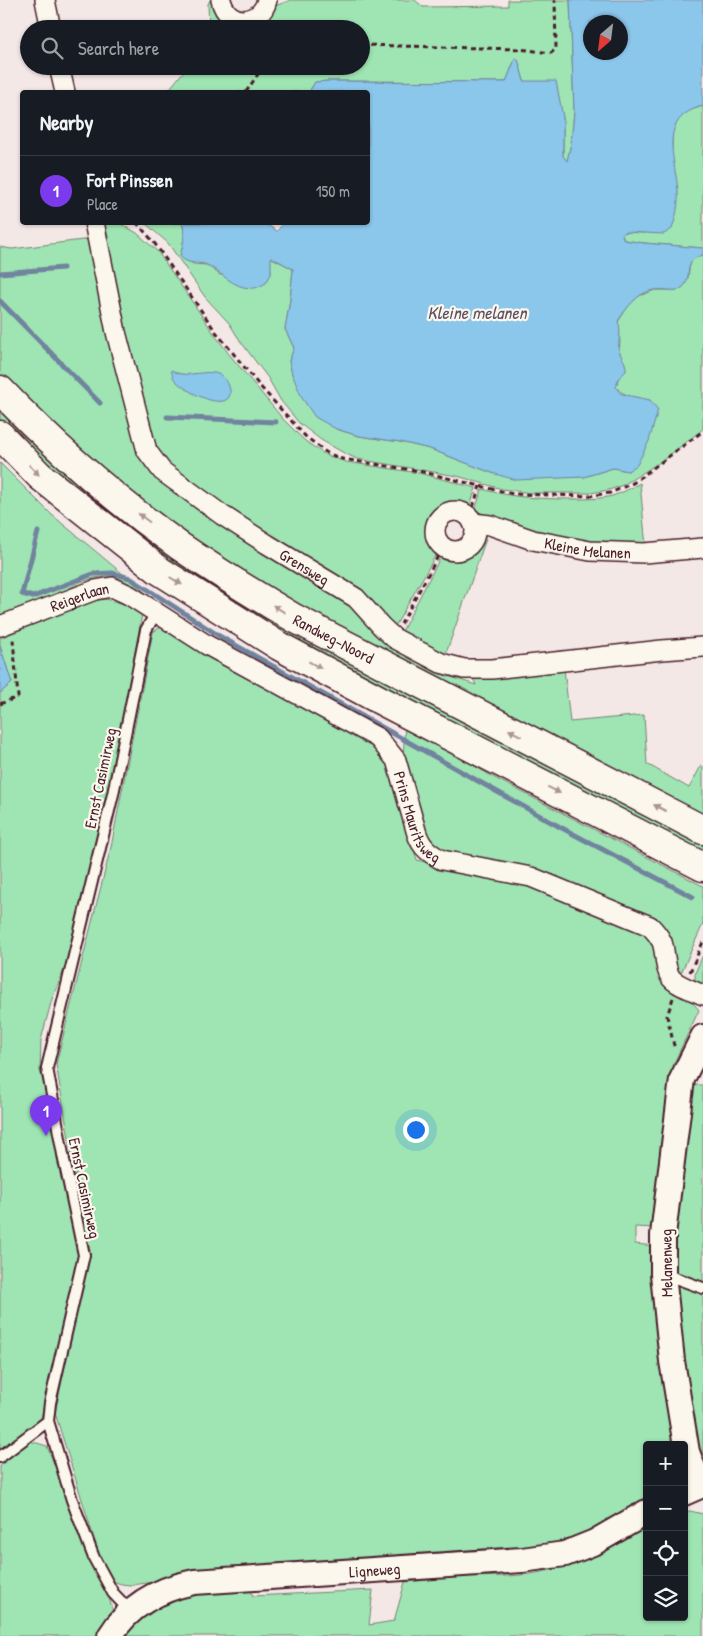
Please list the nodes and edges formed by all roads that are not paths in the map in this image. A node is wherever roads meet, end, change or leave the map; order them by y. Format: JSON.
{"nodes":[{"id":1,"x":44,"y":0,"type":"edge"},
{"id":2,"x":221,"y":0,"type":"edge"},
{"id":3,"x":268,"y":0,"type":"edge"},
{"id":4,"x":49,"y":20,"type":"edge"},
{"id":5,"x":61,"y":75,"type":"edge"},
{"id":6,"x":65,"y":90,"type":"edge"},
{"id":7,"x":95,"y":225,"type":"edge"},
{"id":8,"x":0,"y":390,"type":"edge"},
{"id":9,"x":0,"y":436,"type":"edge"},
{"id":10,"x":471,"y":520,"type":"junction"},
{"id":11,"x":703,"y":548,"type":"edge"},
{"id":12,"x":156,"y":613,"type":"junction"},
{"id":13,"x":6,"y":624,"type":"edge"},
{"id":14,"x":703,"y":647,"type":"edge"},
{"id":15,"x":703,"y":830,"type":"edge"},
{"id":16,"x":703,"y":867,"type":"edge"},
{"id":17,"x":703,"y":995,"type":"edge"},
{"id":18,"x":703,"y":1037,"type":"edge"},
{"id":19,"x":663,"y":1274,"type":"junction"},
{"id":20,"x":703,"y":1288,"type":"edge"},
{"id":21,"x":48,"y":1421,"type":"junction"},
{"id":22,"x":0,"y":1457,"type":"edge"},
{"id":23,"x":696,"y":1490,"type":"edge"},
{"id":24,"x":643,"y":1514,"type":"edge"},
{"id":25,"x":130,"y":1611,"type":"junction"},
{"id":26,"x":110,"y":1636,"type":"edge"}],
"edges":[{"from":1,"to":4,"type":"street"},
{"from":2,"to":3,"type":"street"},
{"from":5,"to":6,"type":"street"},
{"from":7,"to":14,"type":"street","name":"Grensweg"},
{"from":15,"to":8,"type":"main road","name":"Randweg-Noord","one_way":true},
{"from":9,"to":16,"type":"main road","name":"Randweg-Noord","one_way":true},
{"from":10,"to":10,"type":"street","name":"Kleine Melanen"},
{"from":10,"to":11,"type":"street","name":"Kleine Melanen"},
{"from":12,"to":13,"type":"street","name":"Reigerlaan"},
{"from":12,"to":17,"type":"street","name":"Prins Mauritsweg"},
{"from":12,"to":21,"type":"lane","name":"Ernst Casimirweg"},
{"from":18,"to":19,"type":"street","name":"Melanenweg"},
{"from":19,"to":20,"type":"lane"},
{"from":19,"to":23,"type":"street","name":"Melanenweg"},
{"from":21,"to":22,"type":"lane"},
{"from":21,"to":25,"type":"lane","name":"Ernst Casimirweg"},
{"from":24,"to":25,"type":"street","name":"Ligneweg"},
{"from":25,"to":26,"type":"street","name":"Ligneweg"}]}
